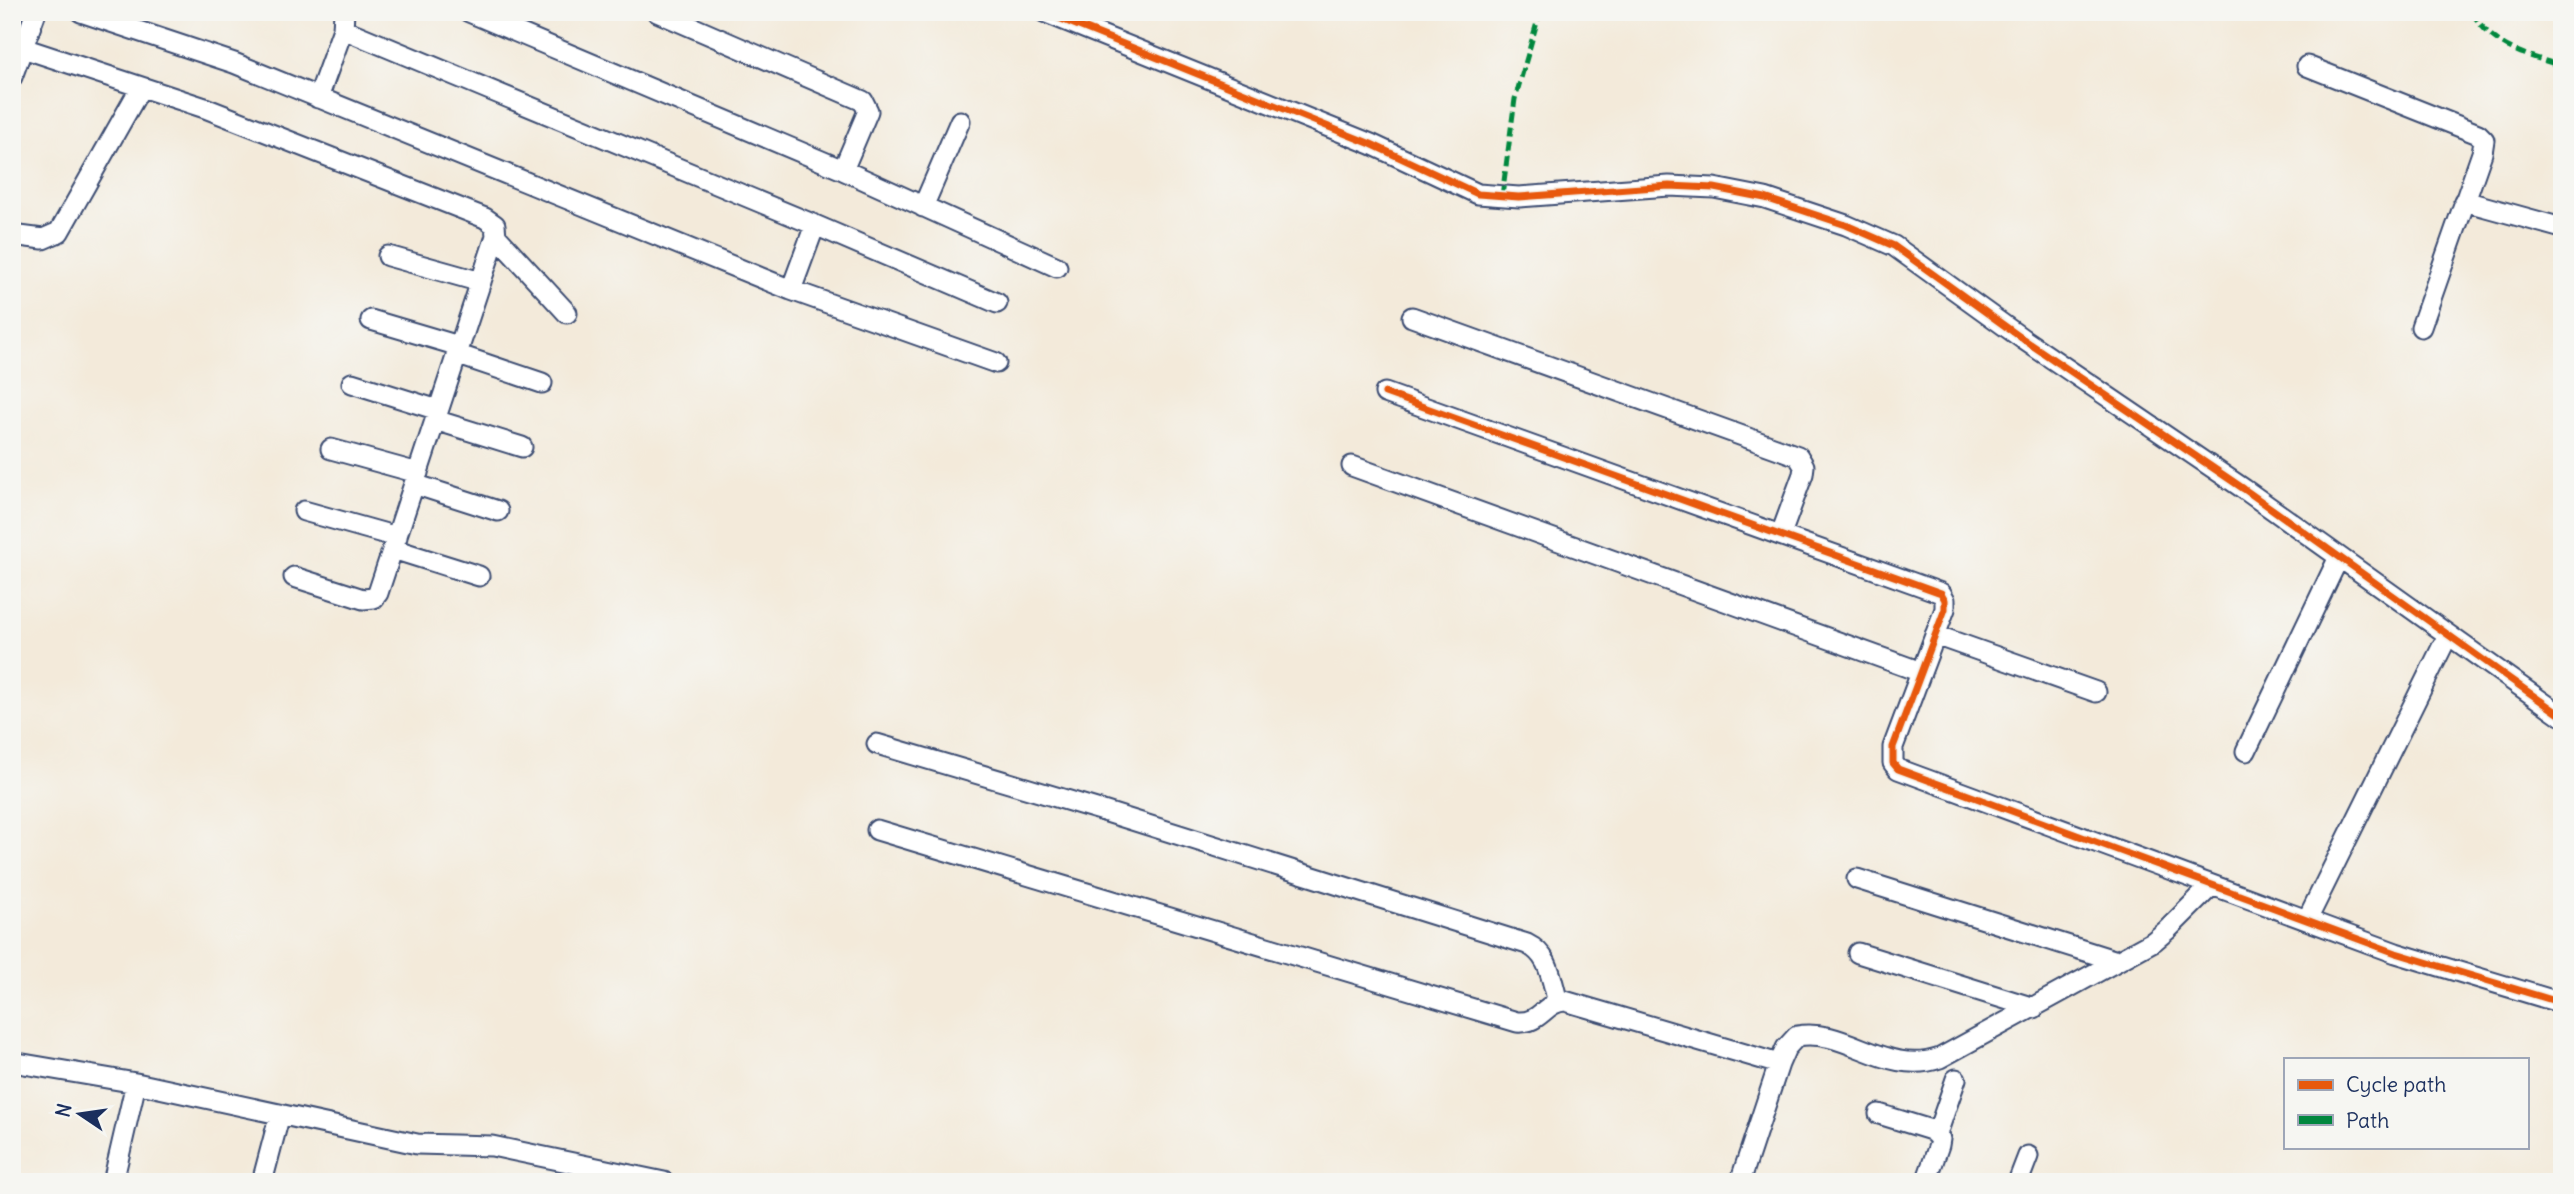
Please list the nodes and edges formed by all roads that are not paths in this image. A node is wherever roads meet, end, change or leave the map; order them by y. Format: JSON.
{"nodes":[{"id":1,"x":36,"y":12,"type":"edge"},
{"id":2,"x":81,"y":12,"type":"edge"},
{"id":3,"x":469,"y":12,"type":"edge"},
{"id":4,"x":657,"y":12,"type":"edge"},
{"id":5,"x":1044,"y":12,"type":"edge"},
{"id":6,"x":343,"y":21,"type":"edge"},
{"id":7,"x":23,"y":48,"type":"junction"},
{"id":8,"x":2307,"y":66,"type":"dead end"},
{"id":9,"x":12,"y":77,"type":"edge"},
{"id":10,"x":141,"y":87,"type":"junction"},
{"id":11,"x":318,"y":98,"type":"junction"},
{"id":12,"x":960,"y":121,"type":"dead end"},
{"id":13,"x":843,"y":170,"type":"junction"},
{"id":14,"x":2464,"y":201,"type":"junction"},
{"id":15,"x":923,"y":207,"type":"junction"},
{"id":16,"x":815,"y":225,"type":"junction"},
{"id":17,"x":2562,"y":228,"type":"edge"},
{"id":18,"x":12,"y":235,"type":"edge"},
{"id":19,"x":496,"y":236,"type":"junction"},
{"id":20,"x":388,"y":256,"type":"dead end"},
{"id":21,"x":1057,"y":267,"type":"dead end"},
{"id":22,"x":481,"y":282,"type":"junction"},
{"id":23,"x":791,"y":290,"type":"junction"},
{"id":24,"x":997,"y":303,"type":"dead end"},
{"id":25,"x":567,"y":313,"type":"dead end"},
{"id":26,"x":1412,"y":317,"type":"dead end"},
{"id":27,"x":371,"y":320,"type":"dead end"},
{"id":28,"x":2421,"y":327,"type":"dead end"},
{"id":29,"x":458,"y":350,"type":"junction"},
{"id":30,"x":996,"y":363,"type":"dead end"},
{"id":31,"x":352,"y":383,"type":"dead end"},
{"id":32,"x":542,"y":383,"type":"dead end"},
{"id":33,"x":1385,"y":393,"type":"dead end"},
{"id":34,"x":437,"y":415,"type":"junction"},
{"id":35,"x":522,"y":447,"type":"dead end"},
{"id":36,"x":331,"y":449,"type":"dead end"},
{"id":37,"x":1352,"y":466,"type":"dead end"},
{"id":38,"x":416,"y":478,"type":"junction"},
{"id":39,"x":304,"y":511,"type":"dead end"},
{"id":40,"x":498,"y":511,"type":"dead end"},
{"id":41,"x":1781,"y":534,"type":"junction"},
{"id":42,"x":395,"y":543,"type":"junction"},
{"id":43,"x":2339,"y":557,"type":"junction"},
{"id":44,"x":479,"y":576,"type":"dead end"},
{"id":45,"x":294,"y":578,"type":"dead end"},
{"id":46,"x":1935,"y":635,"type":"junction"},
{"id":47,"x":2448,"y":635,"type":"junction"},
{"id":48,"x":1921,"y":673,"type":"junction"},
{"id":49,"x":2096,"y":692,"type":"dead end"},
{"id":50,"x":2562,"y":716,"type":"edge"},
{"id":51,"x":877,"y":744,"type":"dead end"},
{"id":52,"x":2246,"y":751,"type":"dead end"},
{"id":53,"x":877,"y":830,"type":"dead end"},
{"id":54,"x":1857,"y":879,"type":"dead end"},
{"id":55,"x":2213,"y":885,"type":"junction"},
{"id":56,"x":2306,"y":920,"type":"junction"},
{"id":57,"x":1858,"y":953,"type":"dead end"},
{"id":58,"x":2118,"y":961,"type":"junction"},
{"id":59,"x":1558,"y":1002,"type":"junction"},
{"id":60,"x":2562,"y":1003,"type":"edge"},
{"id":61,"x":2034,"y":1007,"type":"junction"},
{"id":62,"x":12,"y":1062,"type":"edge"},
{"id":63,"x":1779,"y":1064,"type":"junction"},
{"id":64,"x":1956,"y":1079,"type":"dead end"},
{"id":65,"x":136,"y":1083,"type":"junction"},
{"id":66,"x":280,"y":1114,"type":"junction"},
{"id":67,"x":1879,"y":1114,"type":"dead end"},
{"id":68,"x":1937,"y":1134,"type":"junction"},
{"id":69,"x":2028,"y":1156,"type":"dead end"},
{"id":70,"x":113,"y":1182,"type":"edge"},
{"id":71,"x":262,"y":1182,"type":"edge"},
{"id":72,"x":664,"y":1182,"type":"edge"},
{"id":73,"x":1740,"y":1182,"type":"edge"},
{"id":74,"x":1926,"y":1182,"type":"edge"},
{"id":75,"x":2018,"y":1182,"type":"edge"}],
"edges":[{"from":1,"to":7,"type":"street"},
{"from":2,"to":11,"type":"street"},
{"from":3,"to":13,"type":"street"},
{"from":4,"to":13,"type":"street"},
{"from":5,"to":43,"type":"street"},
{"from":6,"to":11,"type":"street"},
{"from":6,"to":16,"type":"street"},
{"from":7,"to":9,"type":"street"},
{"from":7,"to":10,"type":"street"},
{"from":8,"to":14,"type":"street"},
{"from":10,"to":18,"type":"street"},
{"from":10,"to":19,"type":"street"},
{"from":11,"to":23,"type":"street"},
{"from":12,"to":15,"type":"street"},
{"from":13,"to":15,"type":"street"},
{"from":14,"to":17,"type":"street"},
{"from":14,"to":28,"type":"street"},
{"from":15,"to":21,"type":"street"},
{"from":16,"to":23,"type":"street"},
{"from":16,"to":24,"type":"street"},
{"from":19,"to":22,"type":"street"},
{"from":19,"to":25,"type":"street"},
{"from":20,"to":22,"type":"street"},
{"from":22,"to":29,"type":"street"},
{"from":23,"to":30,"type":"street"},
{"from":26,"to":41,"type":"street"},
{"from":27,"to":29,"type":"street"},
{"from":29,"to":32,"type":"street"},
{"from":29,"to":34,"type":"street"},
{"from":31,"to":34,"type":"street"},
{"from":33,"to":41,"type":"street"},
{"from":34,"to":35,"type":"street"},
{"from":34,"to":38,"type":"street"},
{"from":36,"to":38,"type":"street"},
{"from":37,"to":48,"type":"street"},
{"from":38,"to":40,"type":"street"},
{"from":38,"to":42,"type":"street"},
{"from":39,"to":42,"type":"street"},
{"from":41,"to":46,"type":"street"},
{"from":42,"to":44,"type":"street"},
{"from":42,"to":45,"type":"street"},
{"from":43,"to":47,"type":"street"},
{"from":43,"to":52,"type":"street"},
{"from":46,"to":48,"type":"street"},
{"from":46,"to":49,"type":"street"},
{"from":47,"to":50,"type":"street"},
{"from":47,"to":56,"type":"street"},
{"from":48,"to":55,"type":"street"},
{"from":51,"to":59,"type":"street"},
{"from":53,"to":59,"type":"street"},
{"from":54,"to":58,"type":"street"},
{"from":55,"to":56,"type":"street"},
{"from":55,"to":58,"type":"street"},
{"from":56,"to":60,"type":"street"},
{"from":57,"to":61,"type":"street"},
{"from":58,"to":61,"type":"street"},
{"from":59,"to":63,"type":"street"},
{"from":61,"to":63,"type":"street"},
{"from":62,"to":65,"type":"street"},
{"from":63,"to":73,"type":"street"},
{"from":64,"to":68,"type":"street"},
{"from":65,"to":66,"type":"street"},
{"from":65,"to":70,"type":"street"},
{"from":66,"to":71,"type":"street"},
{"from":66,"to":72,"type":"street"},
{"from":67,"to":68,"type":"street"},
{"from":68,"to":74,"type":"street"},
{"from":69,"to":75,"type":"street"}]}
